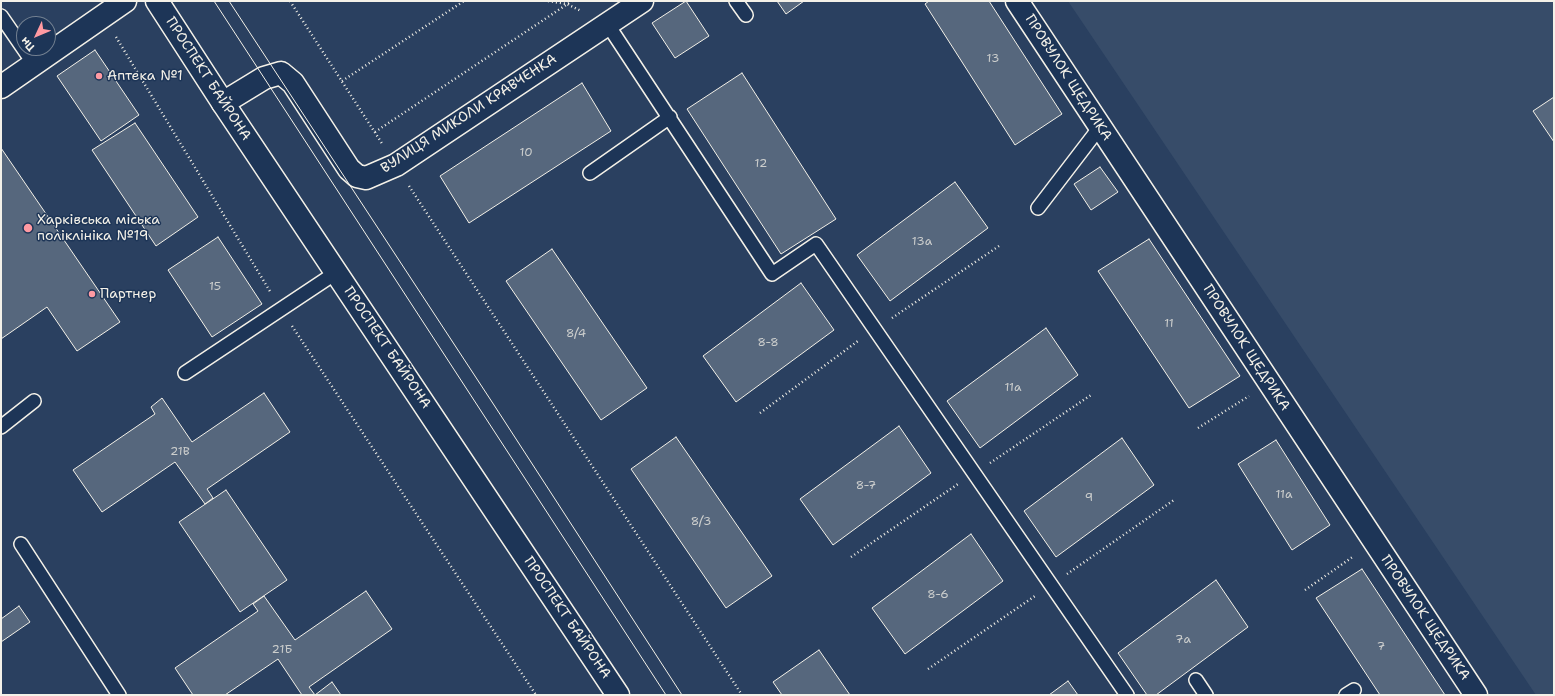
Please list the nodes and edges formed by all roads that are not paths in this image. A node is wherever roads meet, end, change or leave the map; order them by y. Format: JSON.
{"nodes":[{"id":1,"x":125,"y":1,"type":"edge"},
{"id":2,"x":157,"y":1,"type":"edge"},
{"id":3,"x":642,"y":1,"type":"edge"},
{"id":4,"x":736,"y":1,"type":"edge"},
{"id":5,"x":1017,"y":1,"type":"edge"},
{"id":6,"x":746,"y":15,"type":"dead end"},
{"id":7,"x":1,"y":16,"type":"edge"},
{"id":8,"x":608,"y":25,"type":"junction"},
{"id":9,"x":34,"y":64,"type":"junction"},
{"id":10,"x":1,"y":88,"type":"edge"},
{"id":11,"x":223,"y":103,"type":"junction"},
{"id":12,"x":670,"y":117,"type":"junction"},
{"id":13,"x":1100,"y":127,"type":"junction"},
{"id":14,"x":590,"y":173,"type":"dead end"},
{"id":15,"x":1038,"y":208,"type":"dead end"},
{"id":16,"x":337,"y":272,"type":"junction"},
{"id":17,"x":185,"y":373,"type":"dead end"},
{"id":18,"x":34,"y":401,"type":"dead end"},
{"id":19,"x":1,"y":427,"type":"edge"},
{"id":20,"x":21,"y":544,"type":"dead end"},
{"id":21,"x":1196,"y":680,"type":"dead end"},
{"id":22,"x":119,"y":695,"type":"edge"},
{"id":23,"x":618,"y":695,"type":"edge"},
{"id":24,"x":1127,"y":695,"type":"edge"},
{"id":25,"x":1206,"y":695,"type":"edge"},
{"id":26,"x":1476,"y":695,"type":"edge"}],
"edges":[{"from":1,"to":9,"type":"street"},
{"from":2,"to":11,"type":"street","name":"ПРОСПЕКТ БАЙРОНА"},
{"from":3,"to":8,"type":"street","name":"ВУЛИЦЯ МИКОЛИ КРАВЧЕНКА"},
{"from":4,"to":6,"type":"lane"},
{"from":5,"to":13,"type":"street","name":"ПРОВУЛОК ЩЕДРИКА"},
{"from":7,"to":9,"type":"lane"},
{"from":8,"to":11,"type":"street","name":"ВУЛИЦЯ МИКОЛИ КРАВЧЕНКА"},
{"from":8,"to":12,"type":"lane"},
{"from":9,"to":10,"type":"street"},
{"from":11,"to":16,"type":"street","name":"ПРОСПЕКТ БАЙРОНА"},
{"from":12,"to":14,"type":"lane"},
{"from":12,"to":24,"type":"lane"},
{"from":13,"to":15,"type":"lane"},
{"from":13,"to":26,"type":"street","name":"ПРОВУЛОК ЩЕДРИКА"},
{"from":16,"to":17,"type":"lane"},
{"from":16,"to":23,"type":"street","name":"ПРОСПЕКТ БАЙРОНА"},
{"from":18,"to":19,"type":"lane"},
{"from":20,"to":22,"type":"lane"},
{"from":21,"to":25,"type":"lane"}]}
